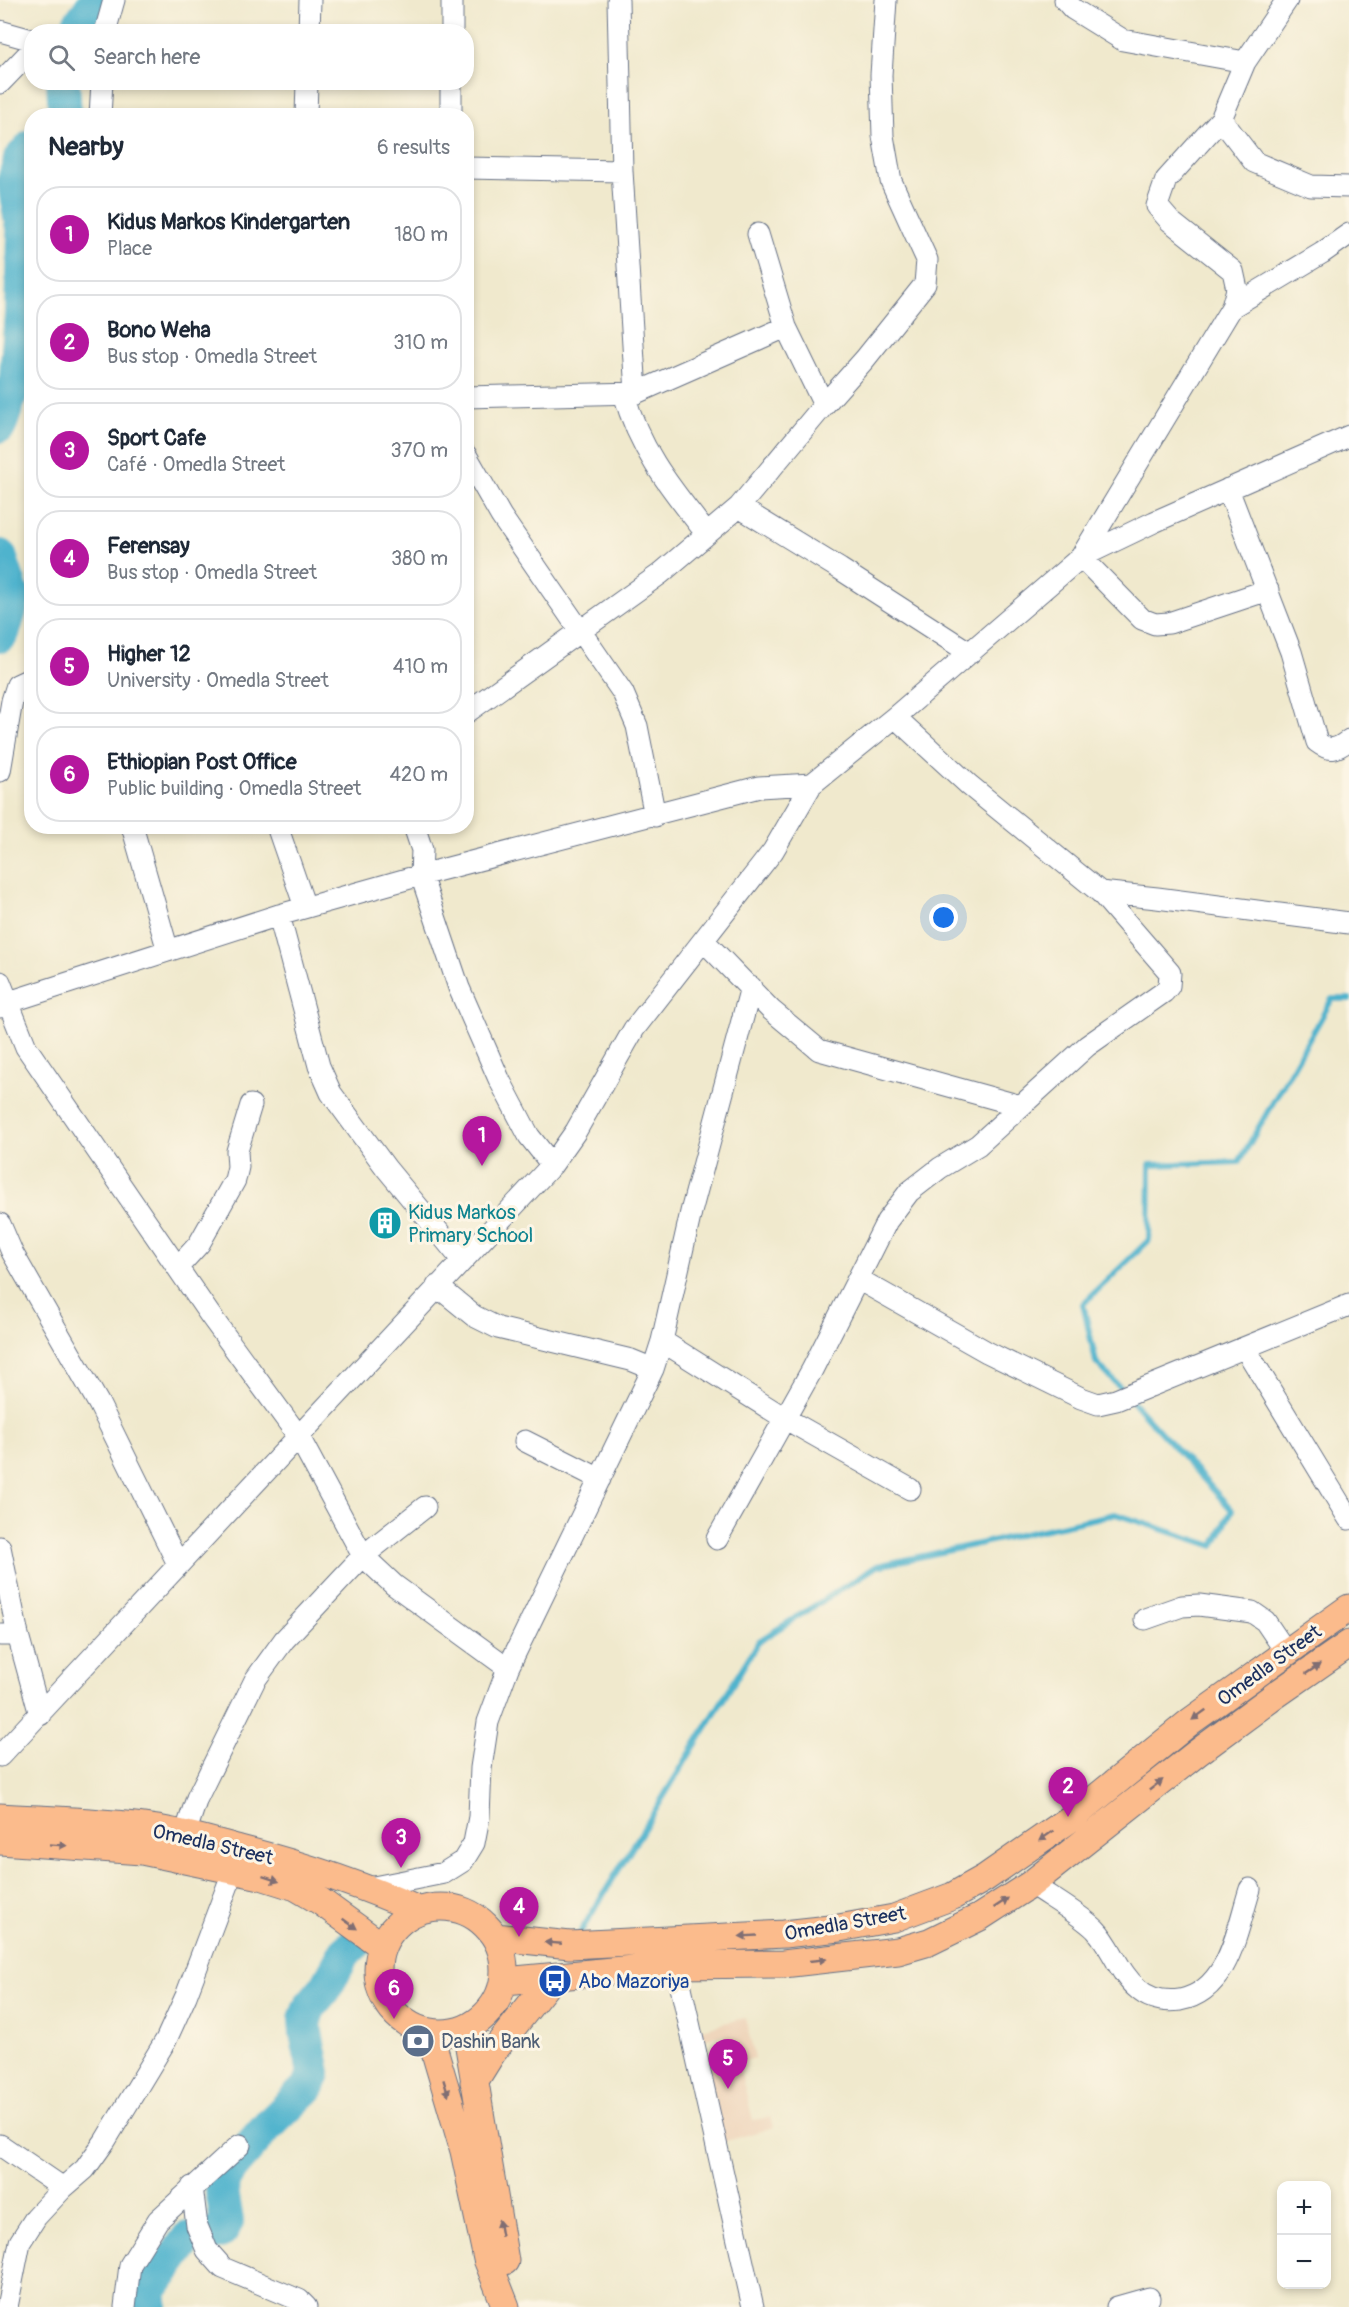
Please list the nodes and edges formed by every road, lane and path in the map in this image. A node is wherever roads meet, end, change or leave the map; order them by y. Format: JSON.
{"nodes":[{"id":1,"x":114,"y":0,"type":"edge"},
{"id":2,"x":310,"y":0,"type":"edge"},
{"id":3,"x":452,"y":0,"type":"edge"},
{"id":4,"x":618,"y":0,"type":"edge"},
{"id":5,"x":886,"y":0,"type":"edge"},
{"id":6,"x":1065,"y":0,"type":"edge"},
{"id":7,"x":1287,"y":0,"type":"edge"},
{"id":8,"x":107,"y":24,"type":"edge"},
{"id":9,"x":309,"y":24,"type":"edge"},
{"id":10,"x":452,"y":24,"type":"edge"},
{"id":11,"x":0,"y":31,"type":"edge"},
{"id":12,"x":24,"y":38,"type":"edge"},
{"id":13,"x":24,"y":58,"type":"edge"},
{"id":14,"x":1245,"y":62,"type":"junction"},
{"id":15,"x":0,"y":83,"type":"edge"},
{"id":16,"x":102,"y":90,"type":"edge"},
{"id":17,"x":307,"y":90,"type":"edge"},
{"id":18,"x":451,"y":90,"type":"edge"},
{"id":19,"x":100,"y":108,"type":"edge"},
{"id":20,"x":306,"y":108,"type":"edge"},
{"id":21,"x":451,"y":108,"type":"edge"},
{"id":22,"x":1221,"y":119,"type":"junction"},
{"id":23,"x":474,"y":168,"type":"edge"},
{"id":24,"x":622,"y":171,"type":"junction"},
{"id":25,"x":1349,"y":187,"type":"edge"},
{"id":26,"x":758,"y":234,"type":"dead end"},
{"id":27,"x":1349,"y":234,"type":"edge"},
{"id":28,"x":1233,"y":307,"type":"junction"},
{"id":29,"x":786,"y":327,"type":"junction"},
{"id":30,"x":630,"y":394,"type":"junction"},
{"id":31,"x":474,"y":397,"type":"edge"},
{"id":32,"x":824,"y":405,"type":"junction"},
{"id":33,"x":1349,"y":436,"type":"edge"},
{"id":34,"x":474,"y":469,"type":"edge"},
{"id":35,"x":1228,"y":489,"type":"junction"},
{"id":36,"x":739,"y":507,"type":"junction"},
{"id":37,"x":706,"y":533,"type":"junction"},
{"id":38,"x":1081,"y":557,"type":"junction"},
{"id":39,"x":1268,"y":590,"type":"junction"},
{"id":40,"x":580,"y":633,"type":"junction"},
{"id":41,"x":970,"y":653,"type":"junction"},
{"id":42,"x":24,"y":682,"type":"edge"},
{"id":43,"x":474,"y":707,"type":"edge"},
{"id":44,"x":895,"y":717,"type":"junction"},
{"id":45,"x":1349,"y":740,"type":"edge"},
{"id":46,"x":0,"y":771,"type":"edge"},
{"id":47,"x":812,"y":784,"type":"junction"},
{"id":48,"x":655,"y":816,"type":"junction"},
{"id":49,"x":134,"y":834,"type":"edge"},
{"id":50,"x":280,"y":834,"type":"edge"},
{"id":51,"x":417,"y":834,"type":"edge"},
{"id":52,"x":421,"y":875,"type":"junction"},
{"id":53,"x":1100,"y":892,"type":"junction"},
{"id":54,"x":305,"y":907,"type":"junction"},
{"id":55,"x":279,"y":915,"type":"junction"},
{"id":56,"x":1349,"y":922,"type":"edge"},
{"id":57,"x":704,"y":941,"type":"junction"},
{"id":58,"x":168,"y":951,"type":"junction"},
{"id":59,"x":0,"y":982,"type":"edge"},
{"id":60,"x":751,"y":987,"type":"junction"},
{"id":61,"x":3,"y":1005,"type":"edge"},
{"id":62,"x":251,"y":1105,"type":"dead end"},
{"id":63,"x":1021,"y":1106,"type":"junction"},
{"id":64,"x":552,"y":1165,"type":"junction"},
{"id":65,"x":0,"y":1224,"type":"edge"},
{"id":66,"x":462,"y":1260,"type":"junction"},
{"id":67,"x":178,"y":1267,"type":"junction"},
{"id":68,"x":858,"y":1279,"type":"junction"},
{"id":69,"x":437,"y":1286,"type":"junction"},
{"id":70,"x":1349,"y":1305,"type":"edge"},
{"id":71,"x":662,"y":1341,"type":"junction"},
{"id":72,"x":1245,"y":1348,"type":"junction"},
{"id":73,"x":653,"y":1369,"type":"junction"},
{"id":74,"x":786,"y":1419,"type":"junction"},
{"id":75,"x":299,"y":1437,"type":"junction"},
{"id":76,"x":525,"y":1441,"type":"dead end"},
{"id":77,"x":600,"y":1479,"type":"junction"},
{"id":78,"x":910,"y":1489,"type":"dead end"},
{"id":79,"x":425,"y":1508,"type":"dead end"},
{"id":80,"x":1349,"y":1519,"type":"edge"},
{"id":81,"x":717,"y":1539,"type":"dead end"},
{"id":82,"x":0,"y":1547,"type":"edge"},
{"id":83,"x":363,"y":1556,"type":"junction"},
{"id":84,"x":178,"y":1564,"type":"junction"},
{"id":85,"x":1349,"y":1608,"type":"edge"},
{"id":86,"x":1145,"y":1619,"type":"dead end"},
{"id":87,"x":9,"y":1635,"type":"edge"},
{"id":88,"x":1349,"y":1644,"type":"edge"},
{"id":89,"x":1286,"y":1652,"type":"junction"},
{"id":90,"x":508,"y":1668,"type":"junction"},
{"id":91,"x":40,"y":1715,"type":"junction"},
{"id":92,"x":0,"y":1756,"type":"edge"},
{"id":93,"x":0,"y":1817,"type":"edge"},
{"id":94,"x":185,"y":1834,"type":"junction"},
{"id":95,"x":0,"y":1841,"type":"edge"},
{"id":96,"x":1011,"y":1861,"type":"junction"},
{"id":97,"x":234,"y":1869,"type":"junction"},
{"id":98,"x":1031,"y":1884,"type":"junction"},
{"id":99,"x":369,"y":1888,"type":"junction"},
{"id":100,"x":1250,"y":1889,"type":"dead end"},
{"id":101,"x":418,"y":1910,"type":"junction"},
{"id":102,"x":496,"y":1937,"type":"junction"},
{"id":103,"x":382,"y":1946,"type":"junction"},
{"id":104,"x":676,"y":1965,"type":"junction"},
{"id":105,"x":552,"y":1978,"type":"junction"},
{"id":106,"x":505,"y":1982,"type":"junction"},
{"id":107,"x":466,"y":2029,"type":"junction"},
{"id":108,"x":429,"y":2032,"type":"junction"},
{"id":109,"x":474,"y":2082,"type":"junction"},
{"id":110,"x":0,"y":2145,"type":"edge"},
{"id":111,"x":240,"y":2145,"type":"dead end"},
{"id":112,"x":192,"y":2187,"type":"junction"},
{"id":113,"x":63,"y":2188,"type":"junction"},
{"id":114,"x":1149,"y":2298,"type":"dead end"},
{"id":115,"x":8,"y":2307,"type":"edge"},
{"id":116,"x":125,"y":2307,"type":"edge"},
{"id":117,"x":306,"y":2307,"type":"edge"},
{"id":118,"x":506,"y":2307,"type":"edge"},
{"id":119,"x":753,"y":2307,"type":"edge"},
{"id":120,"x":1117,"y":2307,"type":"edge"}],
"edges":[{"from":1,"to":8,"type":"street"},
{"from":2,"to":9,"type":"street"},
{"from":3,"to":10,"type":"street"},
{"from":4,"to":24,"type":"street"},
{"from":5,"to":32,"type":"street"},
{"from":6,"to":14,"type":"street"},
{"from":7,"to":14,"type":"street"},
{"from":11,"to":12,"type":"street"},
{"from":13,"to":15,"type":"street"},
{"from":14,"to":22,"type":"street"},
{"from":16,"to":19,"type":"street"},
{"from":17,"to":20,"type":"street"},
{"from":18,"to":21,"type":"street"},
{"from":22,"to":25,"type":"street"},
{"from":22,"to":28,"type":"street"},
{"from":23,"to":24,"type":"street"},
{"from":24,"to":30,"type":"street"},
{"from":26,"to":29,"type":"street"},
{"from":27,"to":28,"type":"street"},
{"from":28,"to":38,"type":"street"},
{"from":29,"to":30,"type":"street"},
{"from":29,"to":32,"type":"street"},
{"from":30,"to":31,"type":"street"},
{"from":30,"to":37,"type":"street"},
{"from":32,"to":36,"type":"street"},
{"from":33,"to":35,"type":"street"},
{"from":34,"to":40,"type":"street"},
{"from":35,"to":38,"type":"street"},
{"from":35,"to":39,"type":"street"},
{"from":36,"to":37,"type":"street"},
{"from":36,"to":41,"type":"street"},
{"from":37,"to":40,"type":"street"},
{"from":38,"to":39,"type":"street"},
{"from":38,"to":41,"type":"street"},
{"from":39,"to":45,"type":"street"},
{"from":40,"to":43,"type":"street"},
{"from":40,"to":48,"type":"street"},
{"from":41,"to":44,"type":"street"},
{"from":42,"to":46,"type":"street"},
{"from":44,"to":47,"type":"street"},
{"from":44,"to":53,"type":"street"},
{"from":47,"to":48,"type":"street"},
{"from":47,"to":57,"type":"street"},
{"from":48,"to":52,"type":"street"},
{"from":49,"to":58,"type":"street"},
{"from":50,"to":54,"type":"street"},
{"from":51,"to":52,"type":"street"},
{"from":52,"to":54,"type":"street"},
{"from":52,"to":64,"type":"street"},
{"from":53,"to":56,"type":"street"},
{"from":53,"to":63,"type":"street"},
{"from":54,"to":55,"type":"street"},
{"from":55,"to":58,"type":"street"},
{"from":55,"to":66,"type":"street"},
{"from":57,"to":60,"type":"street"},
{"from":57,"to":64,"type":"street"},
{"from":58,"to":61,"type":"street"},
{"from":59,"to":61,"type":"street"},
{"from":60,"to":63,"type":"street"},
{"from":60,"to":71,"type":"street"},
{"from":61,"to":67,"type":"street"},
{"from":62,"to":67,"type":"street"},
{"from":63,"to":68,"type":"street"},
{"from":64,"to":66,"type":"street"},
{"from":65,"to":84,"type":"street"},
{"from":66,"to":69,"type":"street"},
{"from":67,"to":75,"type":"street"},
{"from":68,"to":72,"type":"street"},
{"from":68,"to":74,"type":"street"},
{"from":69,"to":73,"type":"street"},
{"from":69,"to":75,"type":"street"},
{"from":70,"to":72,"type":"street"},
{"from":71,"to":73,"type":"street"},
{"from":71,"to":74,"type":"street"},
{"from":72,"to":80,"type":"street"},
{"from":73,"to":77,"type":"street"},
{"from":74,"to":78,"type":"street"},
{"from":74,"to":81,"type":"street"},
{"from":75,"to":83,"type":"street"},
{"from":75,"to":84,"type":"street"},
{"from":76,"to":77,"type":"street"},
{"from":77,"to":90,"type":"street"},
{"from":79,"to":83,"type":"street"},
{"from":82,"to":87,"type":"street"},
{"from":83,"to":90,"type":"street"},
{"from":83,"to":94,"type":"street"},
{"from":84,"to":91,"type":"street"},
{"from":85,"to":89,"type":"main road","name":"Omedla Street"},
{"from":86,"to":89,"type":"street"},
{"from":87,"to":91,"type":"street"},
{"from":98,"to":88,"type":"main road","name":"Omedla Street","one_way":true},
{"from":89,"to":96,"type":"main road","name":"Omedla Street","one_way":true},
{"from":90,"to":99,"type":"street"},
{"from":91,"to":92,"type":"street"},
{"from":93,"to":94,"type":"main road","name":"Omedla Street"},
{"from":94,"to":99,"type":"main road","name":"Omedla Street"},
{"from":95,"to":97,"type":"main road","one_way":true},
{"from":96,"to":98,"type":"main road"},
{"from":96,"to":102,"type":"main road","name":"Omedla Street","one_way":true},
{"from":97,"to":103,"type":"main road","one_way":true},
{"from":97,"to":113,"type":"street"},
{"from":98,"to":100,"type":"street"},
{"from":104,"to":98,"type":"main road","name":"Omedla Street","one_way":true},
{"from":99,"to":101,"type":"main road","name":"Omedla Street"},
{"from":101,"to":102,"type":"main road","name":"Omedla Street"},
{"from":101,"to":103,"type":"main road","name":"Omedla Street"},
{"from":102,"to":106,"type":"main road","name":"Omedla Street"},
{"from":103,"to":108,"type":"main road","name":"Omedla Street"},
{"from":104,"to":105,"type":"main road","name":"Omedla Street"},
{"from":104,"to":119,"type":"street"},
{"from":105,"to":106,"type":"main road","name":"Omedla Street"},
{"from":105,"to":109,"type":"main road"},
{"from":106,"to":107,"type":"main road"},
{"from":107,"to":108,"type":"main road","name":"Omedla Street"},
{"from":107,"to":109,"type":"main road"},
{"from":108,"to":118,"type":"main road","one_way":true},
{"from":118,"to":109,"type":"main road","one_way":true},
{"from":110,"to":113,"type":"street"},
{"from":111,"to":112,"type":"street"},
{"from":112,"to":116,"type":"street"},
{"from":112,"to":117,"type":"street"},
{"from":113,"to":115,"type":"street"},
{"from":114,"to":120,"type":"street"}]}
